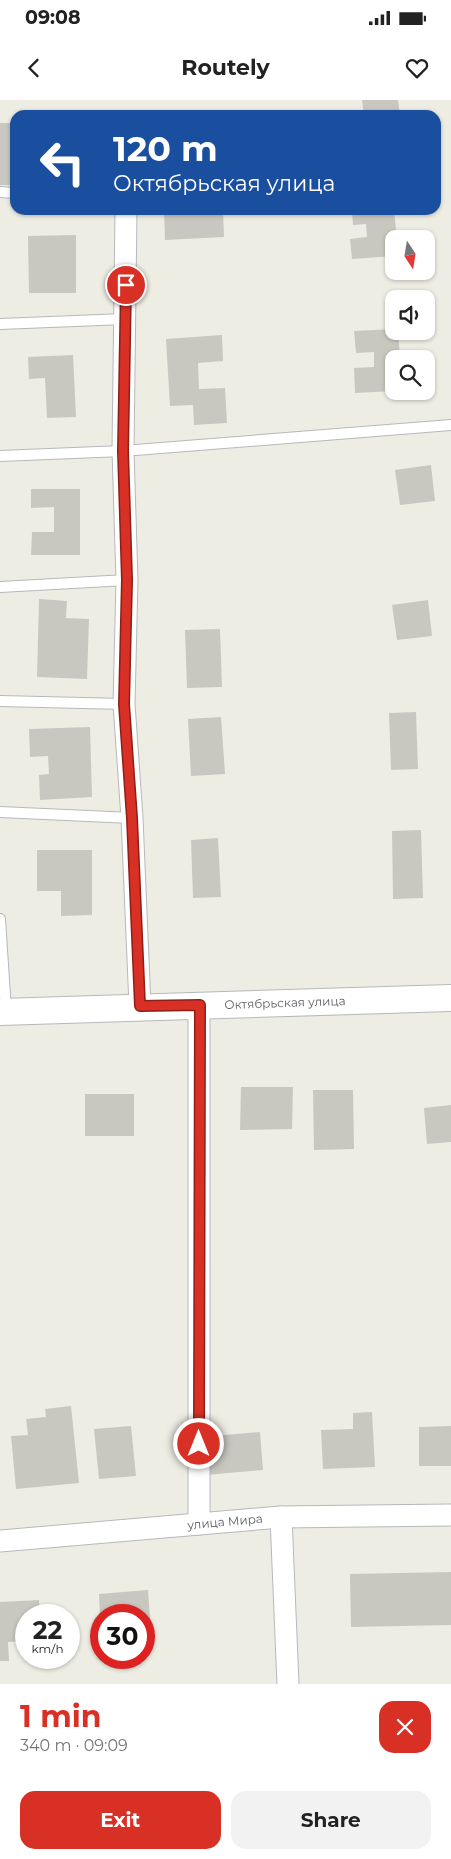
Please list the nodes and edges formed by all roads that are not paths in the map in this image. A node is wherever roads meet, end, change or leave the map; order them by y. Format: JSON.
{"nodes":[{"id":1,"x":126,"y":215,"type":"edge"},
{"id":2,"x":125,"y":319,"type":"junction"},
{"id":3,"x":0,"y":324,"type":"edge"},
{"id":4,"x":451,"y":425,"type":"edge"},
{"id":5,"x":123,"y":451,"type":"junction"},
{"id":6,"x":0,"y":456,"type":"edge"},
{"id":7,"x":127,"y":580,"type":"junction"},
{"id":8,"x":0,"y":587,"type":"edge"},
{"id":9,"x":0,"y":701,"type":"edge"},
{"id":10,"x":124,"y":704,"type":"junction"},
{"id":11,"x":0,"y":812,"type":"edge"},
{"id":12,"x":132,"y":818,"type":"junction"},
{"id":13,"x":0,"y":919,"type":"edge"},
{"id":14,"x":451,"y":998,"type":"edge"},
{"id":15,"x":200,"y":1005,"type":"junction"},
{"id":16,"x":140,"y":1006,"type":"junction"},
{"id":17,"x":3,"y":1011,"type":"edge"},
{"id":18,"x":451,"y":1515,"type":"edge"},
{"id":19,"x":281,"y":1517,"type":"junction"},
{"id":20,"x":199,"y":1524,"type":"junction"},
{"id":21,"x":0,"y":1541,"type":"edge"},
{"id":22,"x":288,"y":1684,"type":"edge"}],
"edges":[{"from":1,"to":2,"type":"street"},
{"from":2,"to":3,"type":"lane"},
{"from":2,"to":5,"type":"street"},
{"from":4,"to":5,"type":"lane"},
{"from":5,"to":6,"type":"lane"},
{"from":5,"to":7,"type":"street"},
{"from":7,"to":8,"type":"lane"},
{"from":7,"to":10,"type":"street"},
{"from":9,"to":10,"type":"lane"},
{"from":10,"to":12,"type":"street"},
{"from":11,"to":12,"type":"lane"},
{"from":12,"to":16,"type":"street"},
{"from":13,"to":17,"type":"lane"},
{"from":14,"to":15,"type":"street","name":"Октябрьская улица"},
{"from":15,"to":16,"type":"street","name":"Октябрьская улица"},
{"from":15,"to":20,"type":"street"},
{"from":16,"to":17,"type":"street","name":"Октябрьская улица"},
{"from":18,"to":19,"type":"street","name":"улица Мира"},
{"from":19,"to":20,"type":"street","name":"улица Мира"},
{"from":19,"to":22,"type":"street"},
{"from":20,"to":21,"type":"street","name":"улица Мира"}]}
